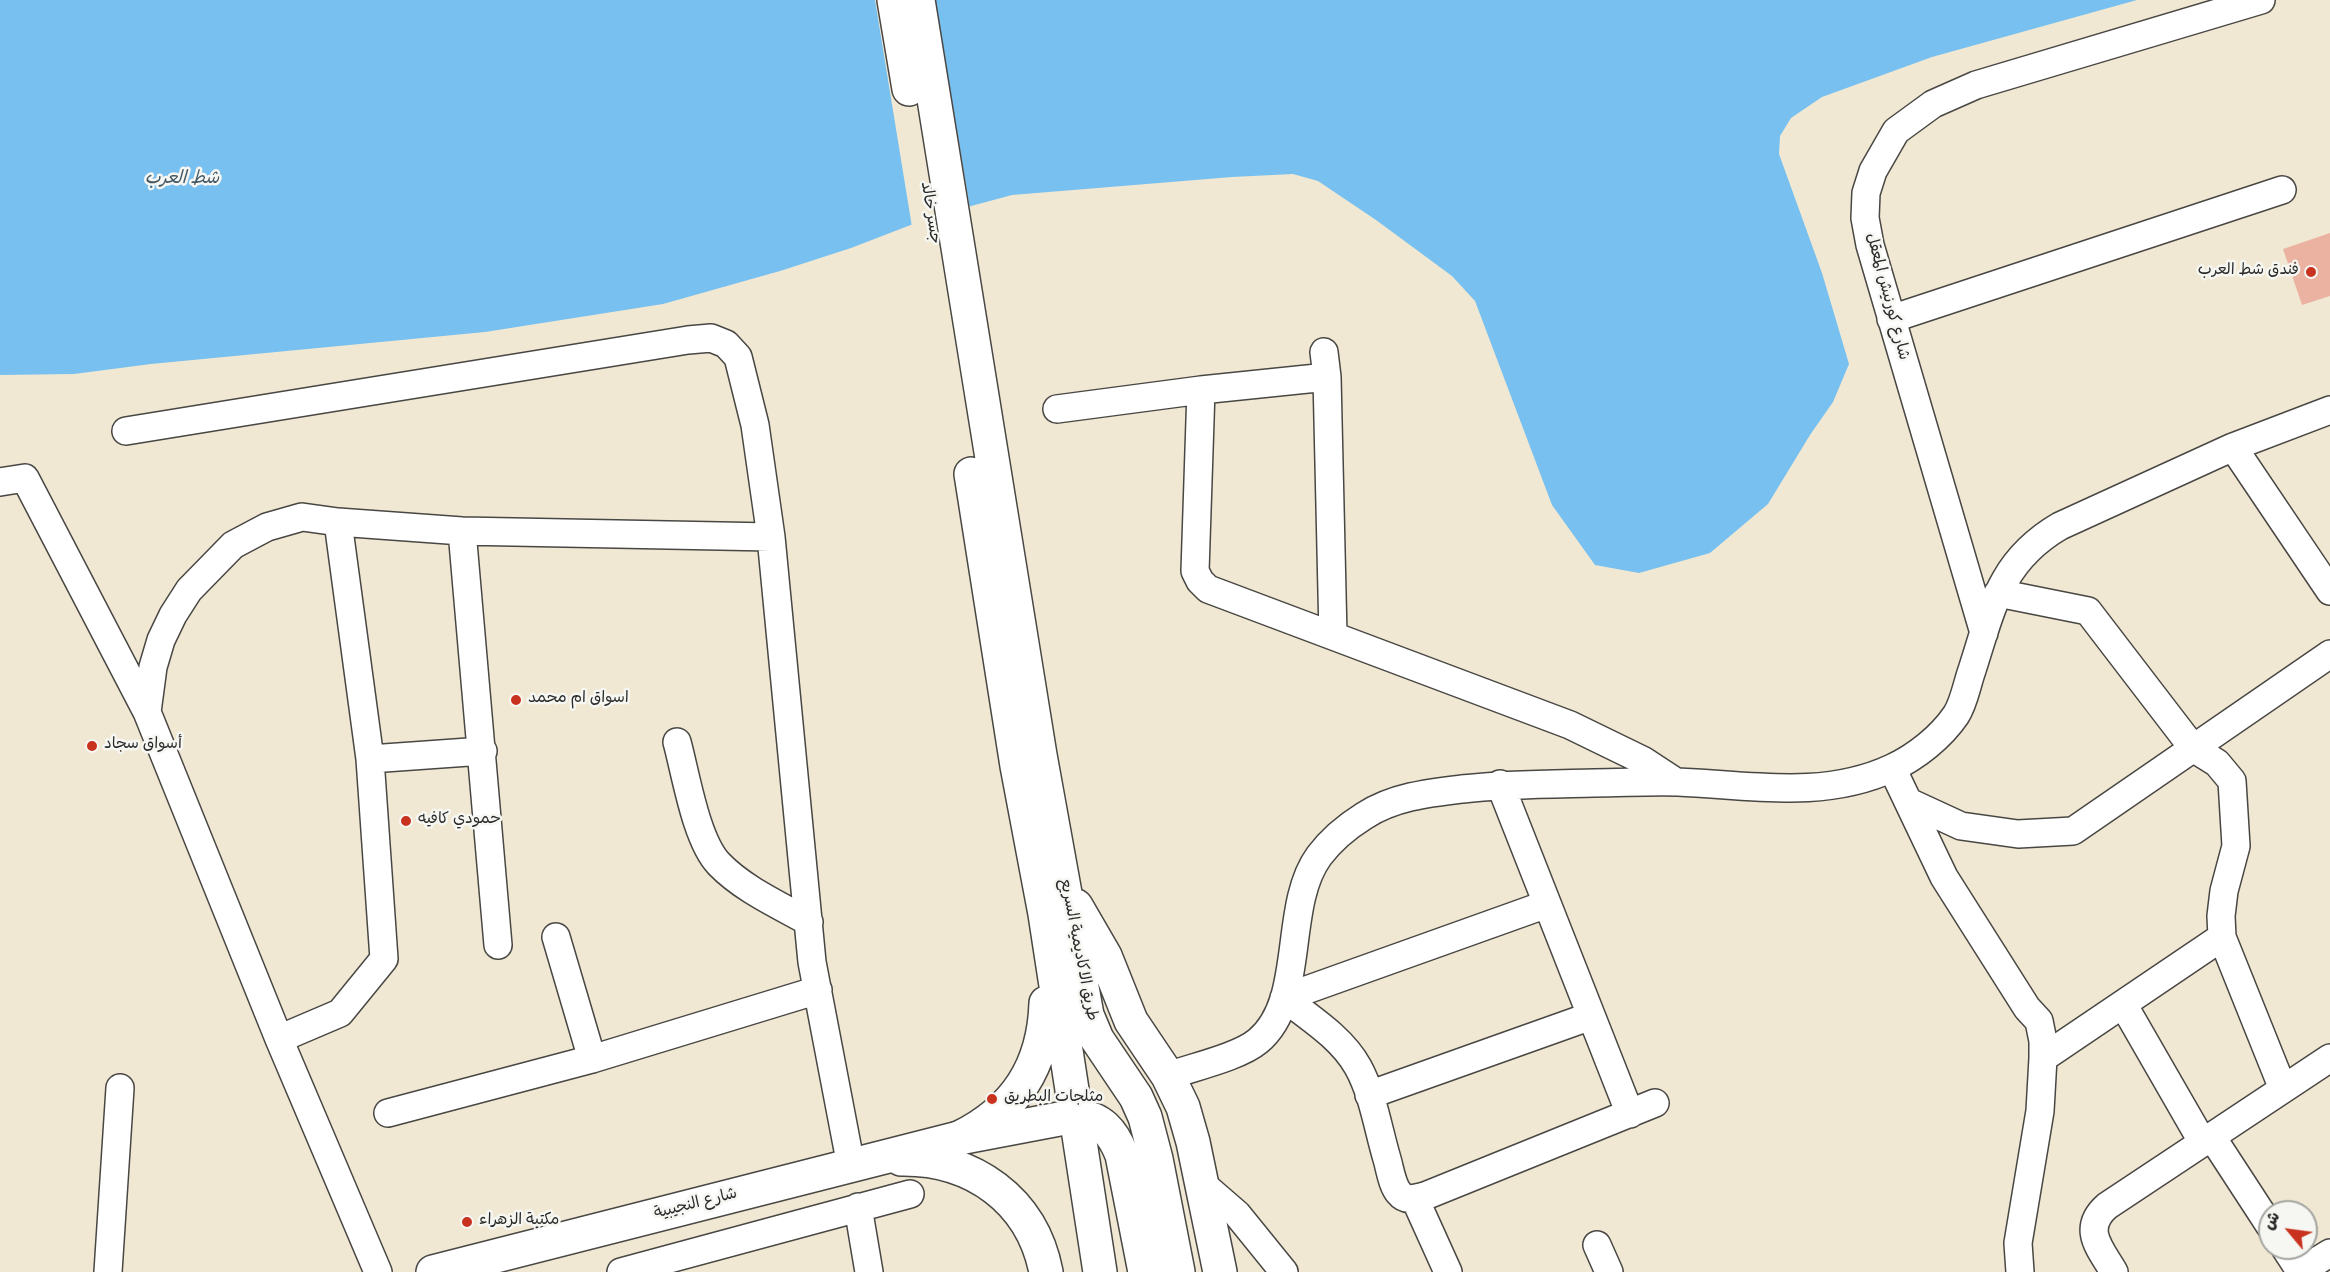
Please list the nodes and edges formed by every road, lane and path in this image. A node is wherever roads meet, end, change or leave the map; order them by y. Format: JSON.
{"nodes":[{"id":1,"x":894,"y":0,"type":"edge"},
{"id":2,"x":918,"y":0,"type":"edge"},
{"id":3,"x":2261,"y":0,"type":"edge"},
{"id":4,"x":2282,"y":190,"type":"dead end"},
{"id":5,"x":1891,"y":320,"type":"junction"},
{"id":6,"x":1201,"y":390,"type":"junction"},
{"id":7,"x":1057,"y":409,"type":"dead end"},
{"id":8,"x":2330,"y":410,"type":"edge"},
{"id":9,"x":975,"y":424,"type":"junction"},
{"id":10,"x":126,"y":431,"type":"dead end"},
{"id":11,"x":2233,"y":447,"type":"junction"},
{"id":12,"x":0,"y":482,"type":"edge"},
{"id":13,"x":338,"y":522,"type":"junction"},
{"id":14,"x":462,"y":531,"type":"junction"},
{"id":15,"x":771,"y":537,"type":"junction"},
{"id":16,"x":2330,"y":591,"type":"edge"},
{"id":17,"x":1998,"y":593,"type":"junction"},
{"id":18,"x":1984,"y":633,"type":"junction"},
{"id":19,"x":1333,"y":636,"type":"junction"},
{"id":20,"x":2330,"y":654,"type":"edge"},
{"id":21,"x":147,"y":712,"type":"junction"},
{"id":22,"x":677,"y":742,"type":"dead end"},
{"id":23,"x":2193,"y":748,"type":"junction"},
{"id":24,"x":483,"y":751,"type":"junction"},
{"id":25,"x":370,"y":759,"type":"junction"},
{"id":26,"x":1029,"y":761,"type":"junction"},
{"id":27,"x":1893,"y":768,"type":"junction"},
{"id":28,"x":1676,"y":782,"type":"junction"},
{"id":29,"x":1500,"y":784,"type":"junction"},
{"id":30,"x":1909,"y":802,"type":"junction"},
{"id":31,"x":1065,"y":890,"type":"junction"},
{"id":32,"x":1547,"y":904,"type":"junction"},
{"id":33,"x":809,"y":922,"type":"junction"},
{"id":34,"x":556,"y":937,"type":"dead end"},
{"id":35,"x":2222,"y":937,"type":"junction"},
{"id":36,"x":1048,"y":941,"type":"junction"},
{"id":37,"x":498,"y":945,"type":"dead end"},
{"id":38,"x":818,"y":990,"type":"junction"},
{"id":39,"x":1284,"y":998,"type":"junction"},
{"id":40,"x":2123,"y":1004,"type":"junction"},
{"id":41,"x":1591,"y":1016,"type":"junction"},
{"id":42,"x":279,"y":1039,"type":"junction"},
{"id":43,"x":2043,"y":1058,"type":"junction"},
{"id":44,"x":2330,"y":1058,"type":"edge"},
{"id":45,"x":592,"y":1059,"type":"junction"},
{"id":46,"x":1168,"y":1076,"type":"junction"},
{"id":47,"x":120,"y":1088,"type":"dead end"},
{"id":48,"x":2283,"y":1089,"type":"junction"},
{"id":49,"x":1369,"y":1095,"type":"junction"},
{"id":50,"x":1655,"y":1103,"type":"dead end"},
{"id":51,"x":388,"y":1113,"type":"dead end"},
{"id":52,"x":1630,"y":1114,"type":"junction"},
{"id":53,"x":1075,"y":1116,"type":"junction"},
{"id":54,"x":959,"y":1138,"type":"junction"},
{"id":55,"x":2208,"y":1140,"type":"junction"},
{"id":56,"x":857,"y":1164,"type":"junction"},
{"id":57,"x":1200,"y":1182,"type":"junction"},
{"id":58,"x":910,"y":1194,"type":"dead end"},
{"id":59,"x":1415,"y":1198,"type":"junction"},
{"id":60,"x":858,"y":1207,"type":"junction"},
{"id":61,"x":2258,"y":1209,"type":"edge"},
{"id":62,"x":1598,"y":1245,"type":"dead end"},
{"id":63,"x":2330,"y":1253,"type":"edge"},
{"id":64,"x":443,"y":1271,"type":"edge"},
{"id":65,"x":108,"y":1272,"type":"edge"},
{"id":66,"x":378,"y":1272,"type":"edge"},
{"id":67,"x":621,"y":1272,"type":"edge"},
{"id":68,"x":869,"y":1272,"type":"edge"},
{"id":69,"x":1046,"y":1272,"type":"edge"},
{"id":70,"x":1100,"y":1272,"type":"edge"},
{"id":71,"x":1145,"y":1272,"type":"edge"},
{"id":72,"x":1179,"y":1272,"type":"edge"},
{"id":73,"x":1220,"y":1272,"type":"edge"},
{"id":74,"x":1284,"y":1272,"type":"edge"},
{"id":75,"x":1448,"y":1272,"type":"edge"},
{"id":76,"x":1609,"y":1272,"type":"edge"},
{"id":77,"x":2020,"y":1272,"type":"edge"},
{"id":78,"x":2114,"y":1272,"type":"edge"},
{"id":79,"x":2300,"y":1272,"type":"edge"}],
"edges":[{"from":1,"to":9,"type":"main road","name":"جسر خالد"},
{"from":2,"to":9,"type":"main road","name":"جسر خالد"},
{"from":3,"to":5,"type":"street","name":"شارع كورنيش المعقل"},
{"from":4,"to":5,"type":"street"},
{"from":5,"to":18,"type":"street","name":"شارع كورنيش المعقل"},
{"from":6,"to":7,"type":"street"},
{"from":6,"to":19,"type":"street"},
{"from":6,"to":19,"type":"street"},
{"from":8,"to":11,"type":"street"},
{"from":9,"to":26,"type":"main road"},
{"from":10,"to":15,"type":"street"},
{"from":11,"to":16,"type":"street"},
{"from":11,"to":17,"type":"street"},
{"from":12,"to":21,"type":"street"},
{"from":13,"to":14,"type":"street"},
{"from":13,"to":21,"type":"street"},
{"from":13,"to":25,"type":"street"},
{"from":14,"to":15,"type":"street"},
{"from":14,"to":24,"type":"street"},
{"from":15,"to":33,"type":"street"},
{"from":17,"to":18,"type":"street"},
{"from":17,"to":23,"type":"street"},
{"from":18,"to":27,"type":"street"},
{"from":19,"to":28,"type":"street"},
{"from":20,"to":23,"type":"street"},
{"from":21,"to":42,"type":"street"},
{"from":22,"to":33,"type":"street"},
{"from":23,"to":30,"type":"street"},
{"from":23,"to":35,"type":"street"},
{"from":24,"to":25,"type":"street"},
{"from":24,"to":37,"type":"street"},
{"from":25,"to":42,"type":"street"},
{"from":26,"to":31,"type":"main road","name":"طريق الاكاديمية السريع"},
{"from":26,"to":36,"type":"main road","name":"طريق الاكاديمية السريع"},
{"from":27,"to":28,"type":"street"},
{"from":27,"to":30,"type":"street"},
{"from":28,"to":29,"type":"street"},
{"from":29,"to":32,"type":"street"},
{"from":29,"to":39,"type":"street"},
{"from":30,"to":43,"type":"street"},
{"from":31,"to":46,"type":"main road"},
{"from":31,"to":72,"type":"main road","name":"طريق الاكاديمية السريع"},
{"from":32,"to":39,"type":"street"},
{"from":32,"to":41,"type":"street"},
{"from":33,"to":38,"type":"street"},
{"from":34,"to":45,"type":"street"},
{"from":35,"to":40,"type":"street"},
{"from":35,"to":48,"type":"street"},
{"from":36,"to":53,"type":"main road","name":"طريق الاكاديمية السريع"},
{"from":36,"to":54,"type":"main road"},
{"from":38,"to":45,"type":"street"},
{"from":38,"to":56,"type":"street"},
{"from":39,"to":46,"type":"street"},
{"from":39,"to":49,"type":"street"},
{"from":40,"to":43,"type":"street"},
{"from":40,"to":55,"type":"street"},
{"from":41,"to":49,"type":"street"},
{"from":41,"to":52,"type":"street"},
{"from":42,"to":66,"type":"street"},
{"from":43,"to":77,"type":"street"},
{"from":44,"to":48,"type":"street"},
{"from":45,"to":51,"type":"street"},
{"from":46,"to":57,"type":"main road"},
{"from":47,"to":65,"type":"street"},
{"from":48,"to":55,"type":"street"},
{"from":49,"to":59,"type":"street"},
{"from":50,"to":52,"type":"street"},
{"from":52,"to":59,"type":"street"},
{"from":53,"to":54,"type":"main road"},
{"from":53,"to":70,"type":"main road","name":"طريق الاكاديمية السريع"},
{"from":53,"to":71,"type":"main road"},
{"from":54,"to":56,"type":"main road","name":"شارع النجيبية"},
{"from":55,"to":61,"type":"street"},
{"from":55,"to":78,"type":"street"},
{"from":56,"to":64,"type":"main road","name":"شارع النجيبية"},
{"from":56,"to":69,"type":"main road"},
{"from":57,"to":73,"type":"main road"},
{"from":57,"to":74,"type":"street"},
{"from":58,"to":60,"type":"street"},
{"from":59,"to":75,"type":"street"},
{"from":60,"to":67,"type":"street"},
{"from":60,"to":68,"type":"street"},
{"from":62,"to":76,"type":"street"},
{"from":63,"to":79,"type":"street"}]}
